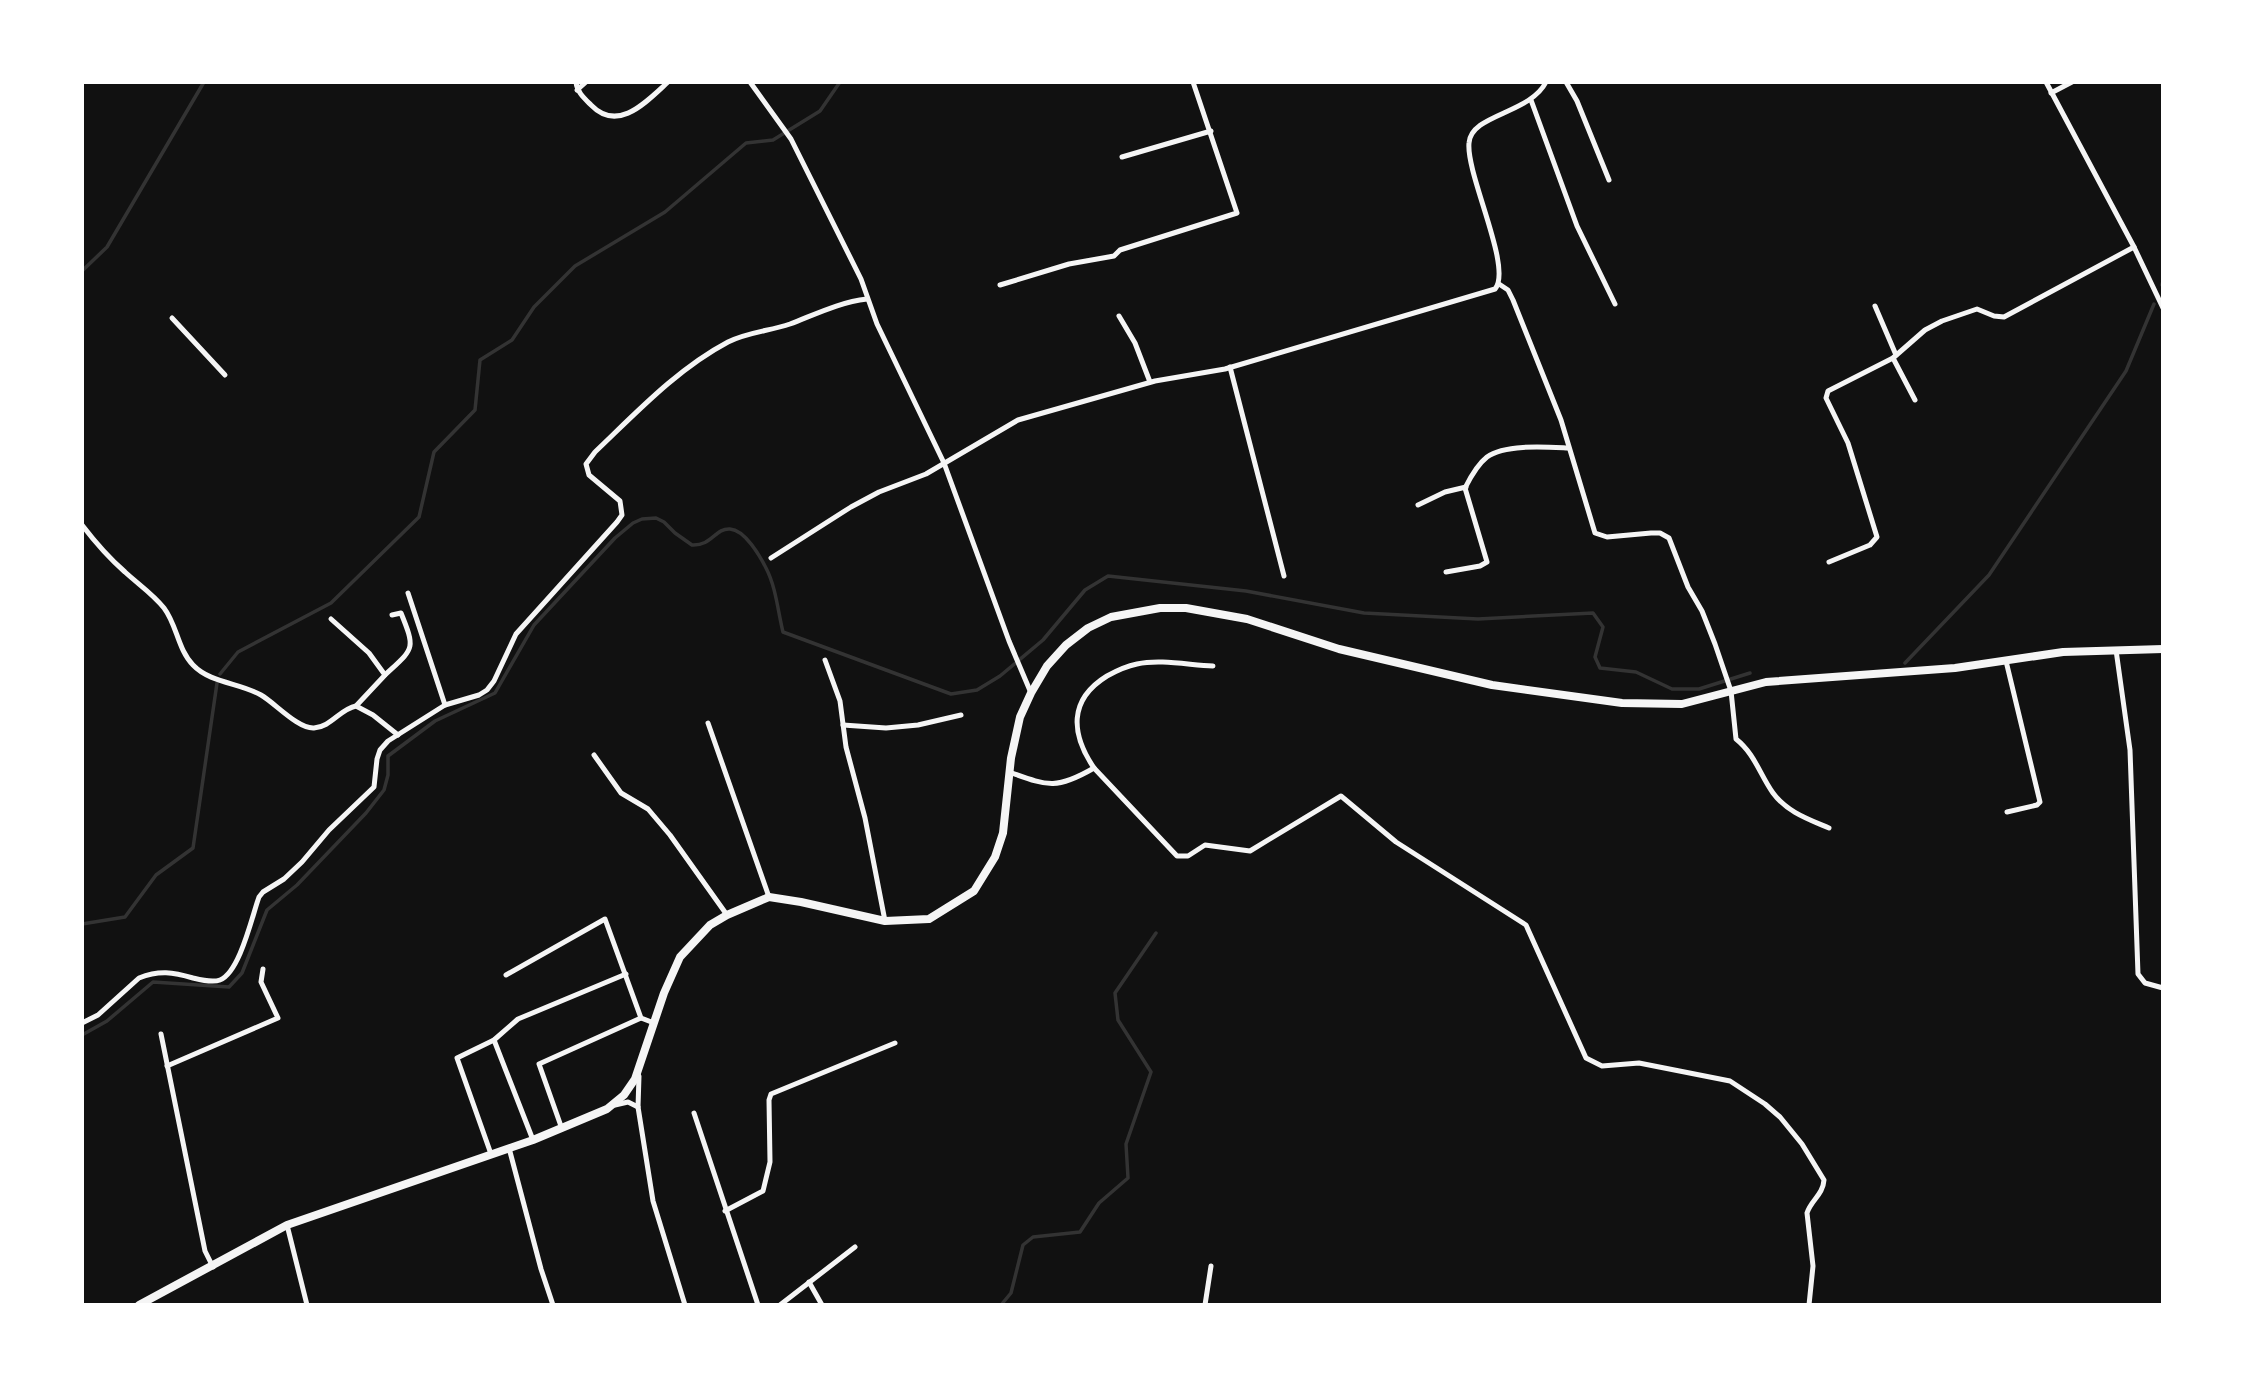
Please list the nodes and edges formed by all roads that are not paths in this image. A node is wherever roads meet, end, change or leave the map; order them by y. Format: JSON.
{"nodes":[{"id":1,"x":576,"y":82,"type":"edge"},
{"id":2,"x":586,"y":82,"type":"edge"},
{"id":3,"x":667,"y":82,"type":"edge"},
{"id":4,"x":750,"y":82,"type":"edge"},
{"id":5,"x":1194,"y":82,"type":"edge"},
{"id":6,"x":1546,"y":82,"type":"edge"},
{"id":7,"x":1566,"y":82,"type":"edge"},
{"id":8,"x":2046,"y":82,"type":"edge"},
{"id":9,"x":2072,"y":82,"type":"edge"},
{"id":10,"x":577,"y":90,"type":"junction"},
{"id":11,"x":2051,"y":93,"type":"junction"},
{"id":12,"x":1531,"y":100,"type":"junction"},
{"id":13,"x":1211,"y":131,"type":"junction"},
{"id":14,"x":1122,"y":157,"type":"dead end"},
{"id":15,"x":1609,"y":180,"type":"dead end"},
{"id":16,"x":2134,"y":247,"type":"junction"},
{"id":17,"x":1499,"y":284,"type":"junction"},
{"id":18,"x":1000,"y":285,"type":"dead end"},
{"id":19,"x":867,"y":299,"type":"junction"},
{"id":20,"x":1615,"y":304,"type":"dead end"},
{"id":21,"x":1875,"y":306,"type":"dead end"},
{"id":22,"x":2163,"y":308,"type":"edge"},
{"id":23,"x":1119,"y":316,"type":"dead end"},
{"id":24,"x":172,"y":318,"type":"dead end"},
{"id":25,"x":1894,"y":357,"type":"junction"},
{"id":26,"x":1230,"y":367,"type":"junction"},
{"id":27,"x":225,"y":375,"type":"dead end"},
{"id":28,"x":1150,"y":382,"type":"junction"},
{"id":29,"x":1915,"y":400,"type":"dead end"},
{"id":30,"x":1568,"y":448,"type":"junction"},
{"id":31,"x":944,"y":463,"type":"junction"},
{"id":32,"x":1466,"y":487,"type":"junction"},
{"id":33,"x":1419,"y":505,"type":"dead end"},
{"id":34,"x":82,"y":525,"type":"edge"},
{"id":35,"x":771,"y":558,"type":"dead end"},
{"id":36,"x":1829,"y":562,"type":"dead end"},
{"id":37,"x":1446,"y":572,"type":"dead end"},
{"id":38,"x":1284,"y":576,"type":"dead end"},
{"id":39,"x":408,"y":593,"type":"dead end"},
{"id":40,"x":392,"y":615,"type":"dead end"},
{"id":41,"x":331,"y":619,"type":"dead end"},
{"id":42,"x":2163,"y":649,"type":"edge"},
{"id":43,"x":2116,"y":650,"type":"junction"},
{"id":44,"x":825,"y":660,"type":"dead end"},
{"id":45,"x":2006,"y":661,"type":"junction"},
{"id":46,"x":1213,"y":666,"type":"dead end"},
{"id":47,"x":385,"y":675,"type":"junction"},
{"id":48,"x":1730,"y":687,"type":"junction"},
{"id":49,"x":1031,"y":693,"type":"junction"},
{"id":50,"x":445,"y":705,"type":"junction"},
{"id":51,"x":356,"y":706,"type":"junction"},
{"id":52,"x":961,"y":715,"type":"dead end"},
{"id":53,"x":708,"y":723,"type":"dead end"},
{"id":54,"x":843,"y":725,"type":"junction"},
{"id":55,"x":398,"y":735,"type":"junction"},
{"id":56,"x":594,"y":755,"type":"dead end"},
{"id":57,"x":1094,"y":768,"type":"junction"},
{"id":58,"x":1009,"y":772,"type":"junction"},
{"id":59,"x":2007,"y":812,"type":"dead end"},
{"id":60,"x":1829,"y":828,"type":"dead end"},
{"id":61,"x":769,"y":897,"type":"junction"},
{"id":62,"x":727,"y":915,"type":"junction"},
{"id":63,"x":885,"y":921,"type":"junction"},
{"id":64,"x":263,"y":970,"type":"dead end"},
{"id":65,"x":625,"y":974,"type":"junction"},
{"id":66,"x":506,"y":975,"type":"dead end"},
{"id":67,"x":2163,"y":988,"type":"edge"},
{"id":68,"x":641,"y":1018,"type":"junction"},
{"id":69,"x":82,"y":1023,"type":"edge"},
{"id":70,"x":654,"y":1023,"type":"junction"},
{"id":71,"x":161,"y":1034,"type":"dead end"},
{"id":72,"x":494,"y":1040,"type":"junction"},
{"id":73,"x":895,"y":1044,"type":"dead end"},
{"id":74,"x":642,"y":1061,"type":"junction"},
{"id":75,"x":167,"y":1066,"type":"junction"},
{"id":76,"x":638,"y":1107,"type":"junction"},
{"id":77,"x":607,"y":1109,"type":"junction"},
{"id":78,"x":694,"y":1113,"type":"dead end"},
{"id":79,"x":562,"y":1129,"type":"junction"},
{"id":80,"x":533,"y":1140,"type":"junction"},
{"id":81,"x":509,"y":1148,"type":"junction"},
{"id":82,"x":491,"y":1154,"type":"junction"},
{"id":83,"x":725,"y":1211,"type":"junction"},
{"id":84,"x":287,"y":1225,"type":"junction"},
{"id":85,"x":855,"y":1247,"type":"dead end"},
{"id":86,"x":1211,"y":1266,"type":"dead end"},
{"id":87,"x":213,"y":1267,"type":"junction"},
{"id":88,"x":809,"y":1282,"type":"junction"},
{"id":89,"x":139,"y":1305,"type":"edge"},
{"id":90,"x":307,"y":1305,"type":"edge"},
{"id":91,"x":553,"y":1305,"type":"edge"},
{"id":92,"x":685,"y":1305,"type":"edge"},
{"id":93,"x":758,"y":1305,"type":"edge"},
{"id":94,"x":780,"y":1305,"type":"edge"},
{"id":95,"x":822,"y":1305,"type":"edge"},
{"id":96,"x":1205,"y":1305,"type":"edge"},
{"id":97,"x":1809,"y":1305,"type":"edge"}],
"edges":[{"from":1,"to":10,"type":"street"},
{"from":2,"to":10,"type":"street"},
{"from":3,"to":10,"type":"street"},
{"from":4,"to":19,"type":"street"},
{"from":5,"to":13,"type":"street"},
{"from":6,"to":12,"type":"street"},
{"from":7,"to":15,"type":"street"},
{"from":8,"to":11,"type":"street"},
{"from":9,"to":11,"type":"street"},
{"from":11,"to":16,"type":"street"},
{"from":12,"to":17,"type":"street"},
{"from":12,"to":20,"type":"street"},
{"from":13,"to":14,"type":"street"},
{"from":13,"to":18,"type":"street"},
{"from":16,"to":22,"type":"street"},
{"from":16,"to":25,"type":"street"},
{"from":17,"to":26,"type":"street"},
{"from":17,"to":30,"type":"street"},
{"from":19,"to":31,"type":"street"},
{"from":19,"to":50,"type":"street"},
{"from":21,"to":25,"type":"street"},
{"from":23,"to":28,"type":"street"},
{"from":24,"to":27,"type":"street"},
{"from":25,"to":29,"type":"street"},
{"from":25,"to":36,"type":"street"},
{"from":26,"to":28,"type":"street"},
{"from":26,"to":38,"type":"street"},
{"from":28,"to":31,"type":"street"},
{"from":30,"to":32,"type":"street"},
{"from":30,"to":48,"type":"street"},
{"from":31,"to":35,"type":"street"},
{"from":31,"to":49,"type":"street"},
{"from":32,"to":33,"type":"street"},
{"from":32,"to":37,"type":"street"},
{"from":34,"to":51,"type":"street"},
{"from":39,"to":50,"type":"street"},
{"from":40,"to":47,"type":"street"},
{"from":41,"to":47,"type":"street"},
{"from":42,"to":43,"type":"main road"},
{"from":43,"to":45,"type":"main road"},
{"from":43,"to":67,"type":"street"},
{"from":44,"to":54,"type":"street"},
{"from":45,"to":48,"type":"main road"},
{"from":45,"to":59,"type":"street"},
{"from":46,"to":57,"type":"street"},
{"from":47,"to":51,"type":"street"},
{"from":48,"to":49,"type":"main road"},
{"from":48,"to":60,"type":"street"},
{"from":49,"to":58,"type":"main road"},
{"from":50,"to":55,"type":"street"},
{"from":51,"to":55,"type":"street"},
{"from":52,"to":54,"type":"street"},
{"from":53,"to":61,"type":"street"},
{"from":54,"to":63,"type":"street"},
{"from":55,"to":69,"type":"street"},
{"from":56,"to":62,"type":"street"},
{"from":57,"to":58,"type":"street"},
{"from":57,"to":97,"type":"street"},
{"from":58,"to":63,"type":"main road"},
{"from":61,"to":62,"type":"main road"},
{"from":61,"to":63,"type":"main road"},
{"from":62,"to":70,"type":"main road"},
{"from":64,"to":75,"type":"street"},
{"from":65,"to":66,"type":"street"},
{"from":65,"to":68,"type":"street"},
{"from":65,"to":72,"type":"street"},
{"from":68,"to":70,"type":"street"},
{"from":68,"to":79,"type":"street"},
{"from":70,"to":74,"type":"main road"},
{"from":71,"to":75,"type":"street"},
{"from":72,"to":80,"type":"street"},
{"from":72,"to":82,"type":"street"},
{"from":73,"to":83,"type":"street"},
{"from":74,"to":76,"type":"street"},
{"from":74,"to":77,"type":"main road"},
{"from":75,"to":87,"type":"street"},
{"from":76,"to":77,"type":"street"},
{"from":76,"to":92,"type":"street"},
{"from":77,"to":79,"type":"main road"},
{"from":78,"to":83,"type":"street"},
{"from":79,"to":80,"type":"main road"},
{"from":80,"to":81,"type":"main road"},
{"from":81,"to":82,"type":"main road"},
{"from":81,"to":91,"type":"street"},
{"from":82,"to":84,"type":"main road"},
{"from":83,"to":93,"type":"street"},
{"from":84,"to":87,"type":"main road"},
{"from":84,"to":90,"type":"street"},
{"from":85,"to":88,"type":"street"},
{"from":86,"to":96,"type":"street"},
{"from":87,"to":89,"type":"main road"},
{"from":88,"to":94,"type":"street"},
{"from":88,"to":95,"type":"street"}]}
